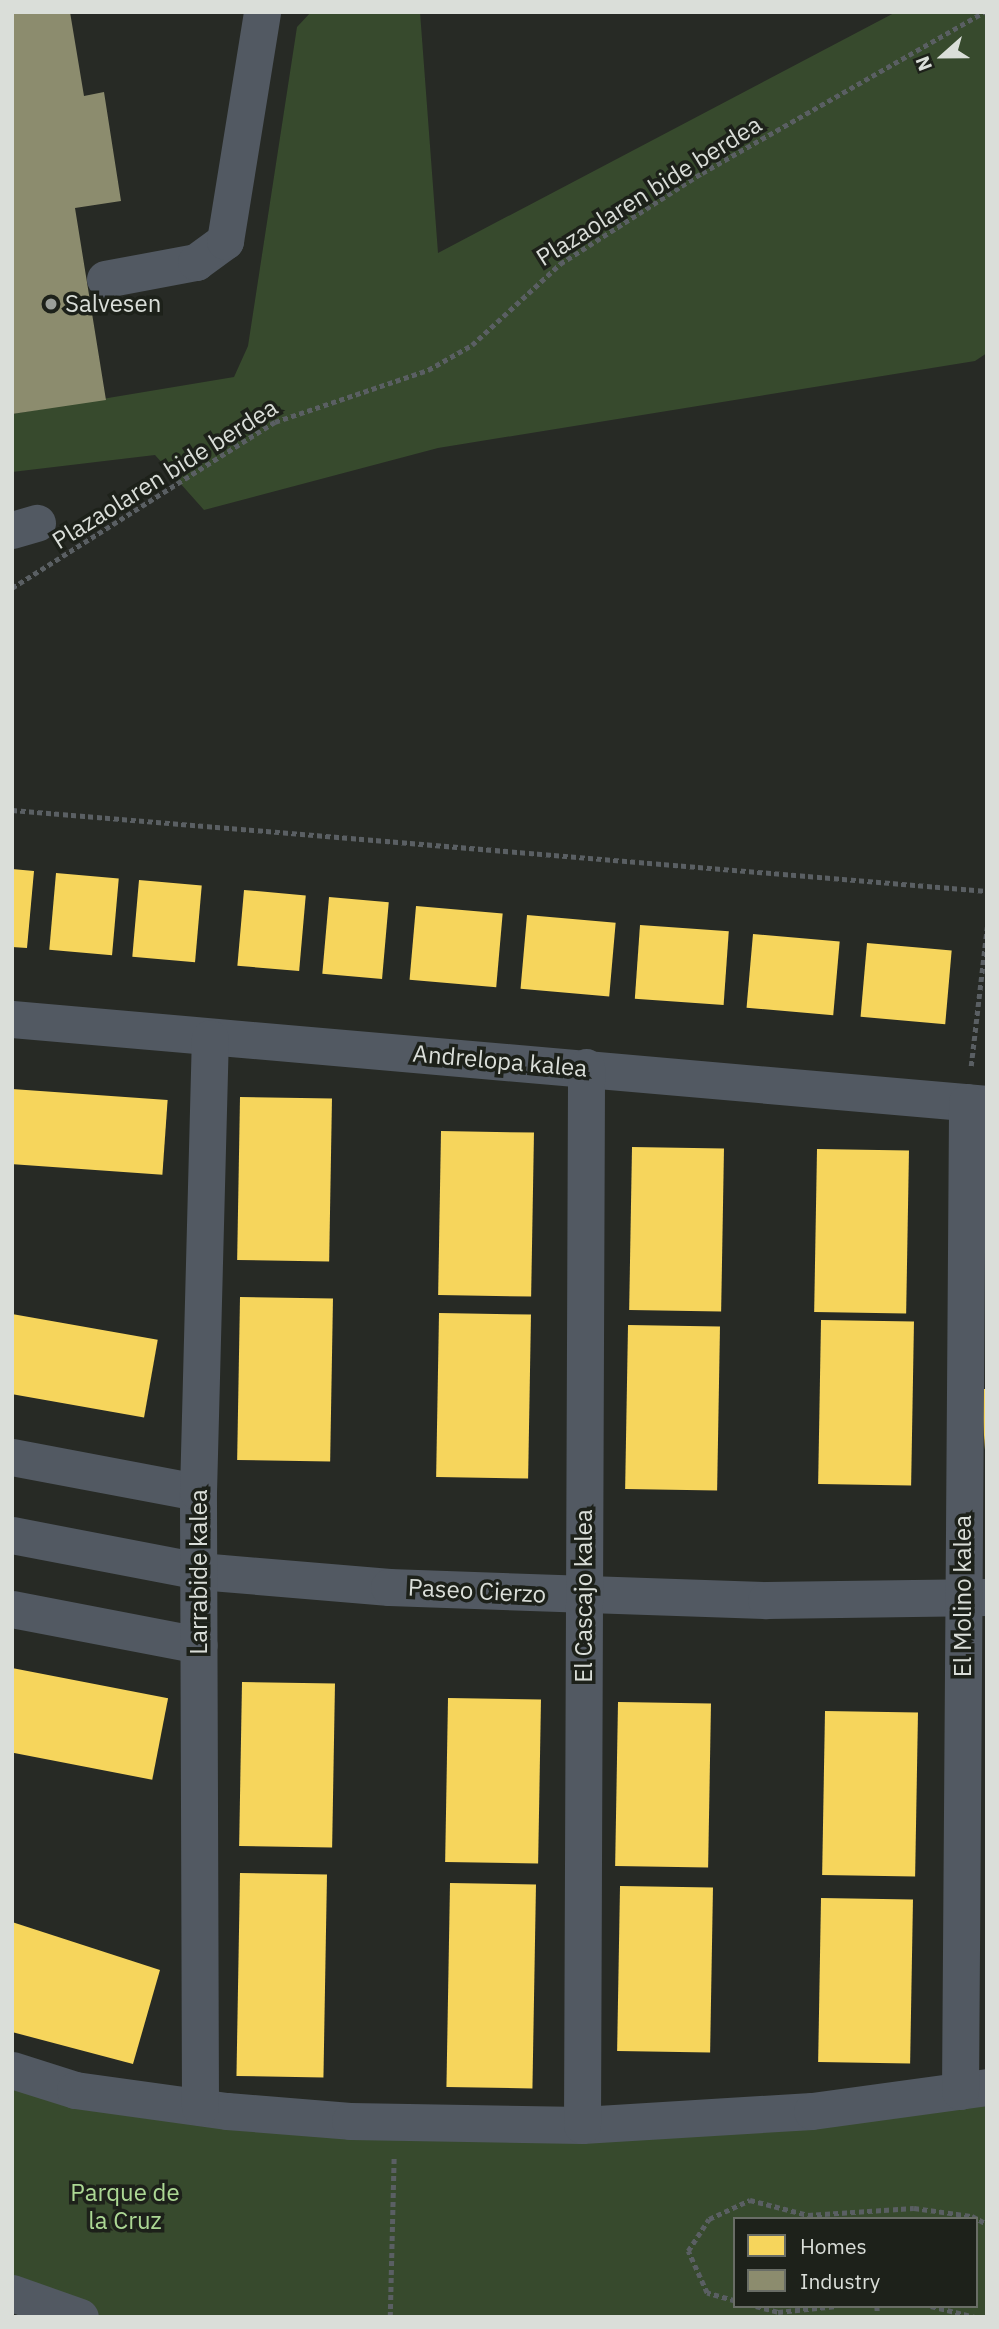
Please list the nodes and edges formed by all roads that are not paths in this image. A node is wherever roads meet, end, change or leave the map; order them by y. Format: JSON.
{"nodes":[{"id":1,"x":262,"y":12,"type":"edge"},
{"id":2,"x":105,"y":279,"type":"dead end"},
{"id":3,"x":12,"y":1019,"type":"edge"},
{"id":4,"x":210,"y":1038,"type":"junction"},
{"id":5,"x":586,"y":1067,"type":"junction"},
{"id":6,"x":977,"y":1103,"type":"edge"},
{"id":7,"x":12,"y":1457,"type":"edge"},
{"id":8,"x":198,"y":1492,"type":"junction"},
{"id":9,"x":12,"y":1535,"type":"edge"},
{"id":10,"x":199,"y":1571,"type":"junction"},
{"id":11,"x":584,"y":1596,"type":"junction"},
{"id":12,"x":975,"y":1598,"type":"edge"},
{"id":13,"x":12,"y":1609,"type":"edge"},
{"id":14,"x":199,"y":1645,"type":"junction"},
{"id":15,"x":12,"y":2070,"type":"edge"},
{"id":16,"x":973,"y":2089,"type":"edge"},
{"id":17,"x":200,"y":2107,"type":"junction"},
{"id":18,"x":582,"y":2125,"type":"junction"},
{"id":19,"x":12,"y":2293,"type":"edge"},
{"id":20,"x":80,"y":2317,"type":"edge"}],
"edges":[{"from":1,"to":2,"type":"street"},
{"from":3,"to":4,"type":"street","name":"Andrelopa kalea"},
{"from":4,"to":5,"type":"street","name":"Andrelopa kalea"},
{"from":4,"to":8,"type":"street","name":"Larrabide kalea"},
{"from":5,"to":6,"type":"street","name":"Andrelopa kalea"},
{"from":5,"to":11,"type":"street","name":"El Cascajo kalea"},
{"from":6,"to":12,"type":"street","name":"El Molino kalea"},
{"from":7,"to":8,"type":"street"},
{"from":8,"to":10,"type":"street","name":"Larrabide kalea"},
{"from":9,"to":10,"type":"street","name":"Paseo Cierzo"},
{"from":10,"to":11,"type":"street","name":"Paseo Cierzo"},
{"from":10,"to":14,"type":"street","name":"Larrabide kalea"},
{"from":11,"to":12,"type":"street","name":"Paseo Cierzo"},
{"from":11,"to":18,"type":"street","name":"El Cascajo kalea"},
{"from":12,"to":16,"type":"street","name":"El Molino kalea"},
{"from":13,"to":14,"type":"street"},
{"from":14,"to":17,"type":"street","name":"Larrabide kalea"},
{"from":15,"to":17,"type":"street"},
{"from":16,"to":18,"type":"street"},
{"from":17,"to":18,"type":"street"},
{"from":19,"to":20,"type":"street"}]}
